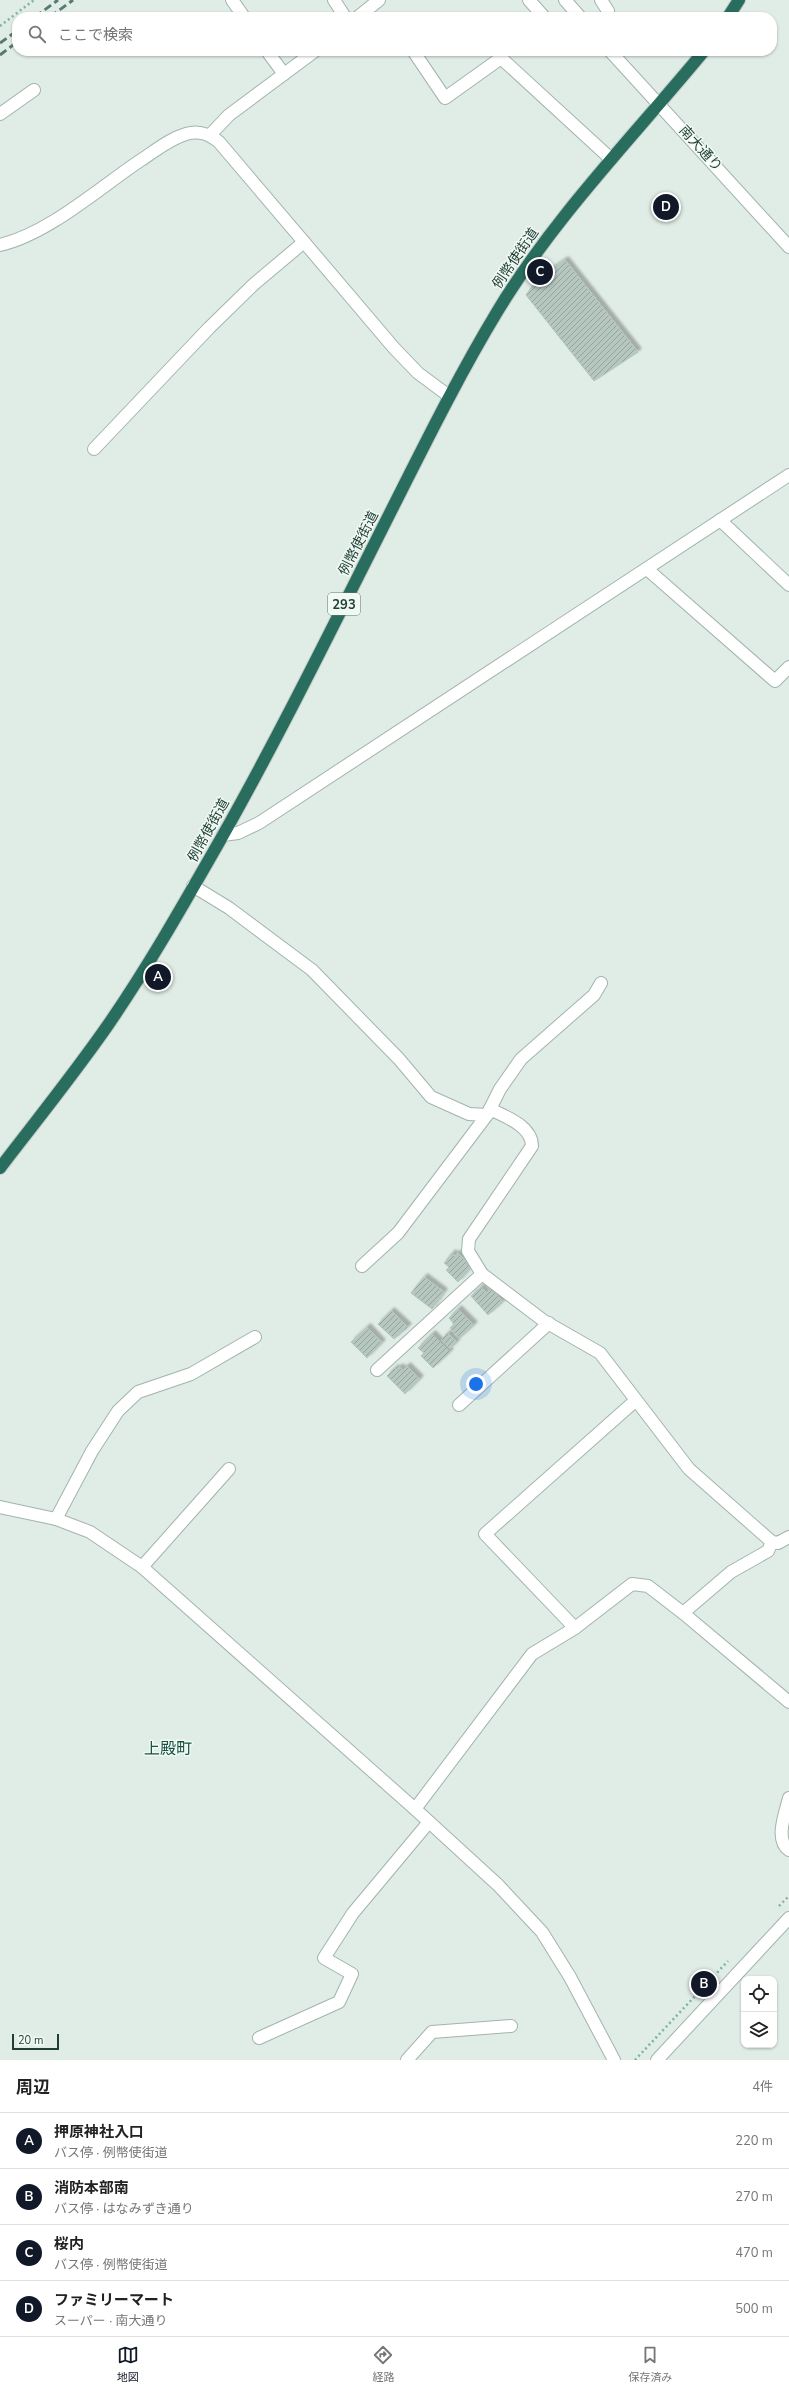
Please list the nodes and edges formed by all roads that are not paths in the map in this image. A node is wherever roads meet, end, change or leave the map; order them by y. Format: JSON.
{"nodes":[{"id":1,"x":232,"y":0,"type":"edge"},
{"id":2,"x":334,"y":0,"type":"edge"},
{"id":3,"x":379,"y":0,"type":"edge"},
{"id":4,"x":529,"y":0,"type":"edge"},
{"id":5,"x":565,"y":0,"type":"edge"},
{"id":6,"x":601,"y":0,"type":"edge"},
{"id":7,"x":739,"y":0,"type":"edge"},
{"id":8,"x":240,"y":12,"type":"edge"},
{"id":9,"x":342,"y":12,"type":"edge"},
{"id":10,"x":364,"y":12,"type":"edge"},
{"id":11,"x":540,"y":12,"type":"edge"},
{"id":12,"x":576,"y":12,"type":"edge"},
{"id":13,"x":608,"y":12,"type":"edge"},
{"id":14,"x":731,"y":12,"type":"edge"},
{"id":15,"x":271,"y":56,"type":"edge"},
{"id":16,"x":308,"y":56,"type":"edge"},
{"id":17,"x":417,"y":56,"type":"edge"},
{"id":18,"x":615,"y":56,"type":"edge"},
{"id":19,"x":700,"y":56,"type":"edge"},
{"id":20,"x":284,"y":74,"type":"junction"},
{"id":21,"x":34,"y":90,"type":"dead end"},
{"id":22,"x":661,"y":104,"type":"junction"},
{"id":23,"x":0,"y":114,"type":"edge"},
{"id":24,"x":210,"y":135,"type":"junction"},
{"id":25,"x":611,"y":159,"type":"junction"},
{"id":26,"x":304,"y":242,"type":"junction"},
{"id":27,"x":0,"y":246,"type":"edge"},
{"id":28,"x":789,"y":247,"type":"edge"},
{"id":29,"x":449,"y":396,"type":"junction"},
{"id":30,"x":94,"y":449,"type":"dead end"},
{"id":31,"x":789,"y":475,"type":"edge"},
{"id":32,"x":720,"y":520,"type":"junction"},
{"id":33,"x":648,"y":569,"type":"junction"},
{"id":34,"x":789,"y":585,"type":"edge"},
{"id":35,"x":789,"y":667,"type":"edge"},
{"id":36,"x":223,"y":835,"type":"junction"},
{"id":37,"x":193,"y":886,"type":"junction"},
{"id":38,"x":602,"y":983,"type":"dead end"},
{"id":39,"x":489,"y":1112,"type":"junction"},
{"id":40,"x":0,"y":1168,"type":"edge"},
{"id":41,"x":362,"y":1266,"type":"dead end"},
{"id":42,"x":482,"y":1274,"type":"junction"},
{"id":43,"x":549,"y":1323,"type":"junction"},
{"id":44,"x":256,"y":1336,"type":"dead end"},
{"id":45,"x":377,"y":1370,"type":"dead end"},
{"id":46,"x":636,"y":1401,"type":"junction"},
{"id":47,"x":458,"y":1405,"type":"dead end"},
{"id":48,"x":229,"y":1469,"type":"dead end"},
{"id":49,"x":0,"y":1507,"type":"edge"},
{"id":50,"x":56,"y":1519,"type":"junction"},
{"id":51,"x":789,"y":1537,"type":"edge"},
{"id":52,"x":772,"y":1542,"type":"junction"},
{"id":53,"x":142,"y":1567,"type":"junction"},
{"id":54,"x":684,"y":1613,"type":"junction"},
{"id":55,"x":575,"y":1628,"type":"junction"},
{"id":56,"x":789,"y":1702,"type":"edge"},
{"id":57,"x":789,"y":1798,"type":"edge"},
{"id":58,"x":415,"y":1809,"type":"junction"},
{"id":59,"x":428,"y":1822,"type":"junction"},
{"id":60,"x":789,"y":1850,"type":"edge"},
{"id":61,"x":789,"y":1918,"type":"edge"},
{"id":62,"x":511,"y":2026,"type":"dead end"},
{"id":63,"x":259,"y":2038,"type":"dead end"},
{"id":64,"x":407,"y":2060,"type":"edge"},
{"id":65,"x":614,"y":2060,"type":"edge"},
{"id":66,"x":657,"y":2060,"type":"edge"}],
"edges":[{"from":1,"to":8,"type":"street"},
{"from":2,"to":9,"type":"street"},
{"from":3,"to":10,"type":"street"},
{"from":4,"to":11,"type":"street"},
{"from":5,"to":12,"type":"street"},
{"from":6,"to":13,"type":"street"},
{"from":7,"to":14,"type":"highway"},
{"from":15,"to":20,"type":"street"},
{"from":16,"to":20,"type":"street"},
{"from":17,"to":25,"type":"street"},
{"from":18,"to":22,"type":"street","name":"南大通り"},
{"from":19,"to":22,"type":"highway","name":"例幣使街道","number":"293"},
{"from":20,"to":24,"type":"street"},
{"from":21,"to":23,"type":"street"},
{"from":22,"to":25,"type":"highway","name":"例幣使街道","number":"293"},
{"from":22,"to":28,"type":"street","name":"南大通り"},
{"from":24,"to":26,"type":"street"},
{"from":24,"to":27,"type":"street"},
{"from":25,"to":29,"type":"highway","name":"例幣使街道","number":"293"},
{"from":26,"to":29,"type":"street"},
{"from":26,"to":30,"type":"street"},
{"from":29,"to":36,"type":"highway","name":"例幣使街道","number":"293"},
{"from":31,"to":32,"type":"street"},
{"from":32,"to":33,"type":"street"},
{"from":32,"to":34,"type":"street"},
{"from":33,"to":35,"type":"street"},
{"from":33,"to":36,"type":"street"},
{"from":36,"to":37,"type":"highway","name":"例幣使街道","number":"293"},
{"from":37,"to":39,"type":"street"},
{"from":37,"to":40,"type":"highway","name":"例幣使街道","number":"293"},
{"from":38,"to":39,"type":"street"},
{"from":39,"to":41,"type":"street"},
{"from":39,"to":42,"type":"street"},
{"from":42,"to":43,"type":"street"},
{"from":42,"to":45,"type":"street"},
{"from":43,"to":46,"type":"street"},
{"from":43,"to":47,"type":"street"},
{"from":44,"to":50,"type":"street"},
{"from":46,"to":52,"type":"street"},
{"from":46,"to":55,"type":"street"},
{"from":48,"to":53,"type":"street"},
{"from":49,"to":50,"type":"street"},
{"from":50,"to":53,"type":"street"},
{"from":51,"to":52,"type":"street"},
{"from":52,"to":54,"type":"street"},
{"from":53,"to":58,"type":"street"},
{"from":54,"to":55,"type":"street"},
{"from":54,"to":56,"type":"street"},
{"from":55,"to":58,"type":"street"},
{"from":57,"to":60,"type":"street"},
{"from":58,"to":59,"type":"street"},
{"from":59,"to":63,"type":"street"},
{"from":59,"to":65,"type":"street"},
{"from":61,"to":66,"type":"street"},
{"from":62,"to":64,"type":"street"}]}
